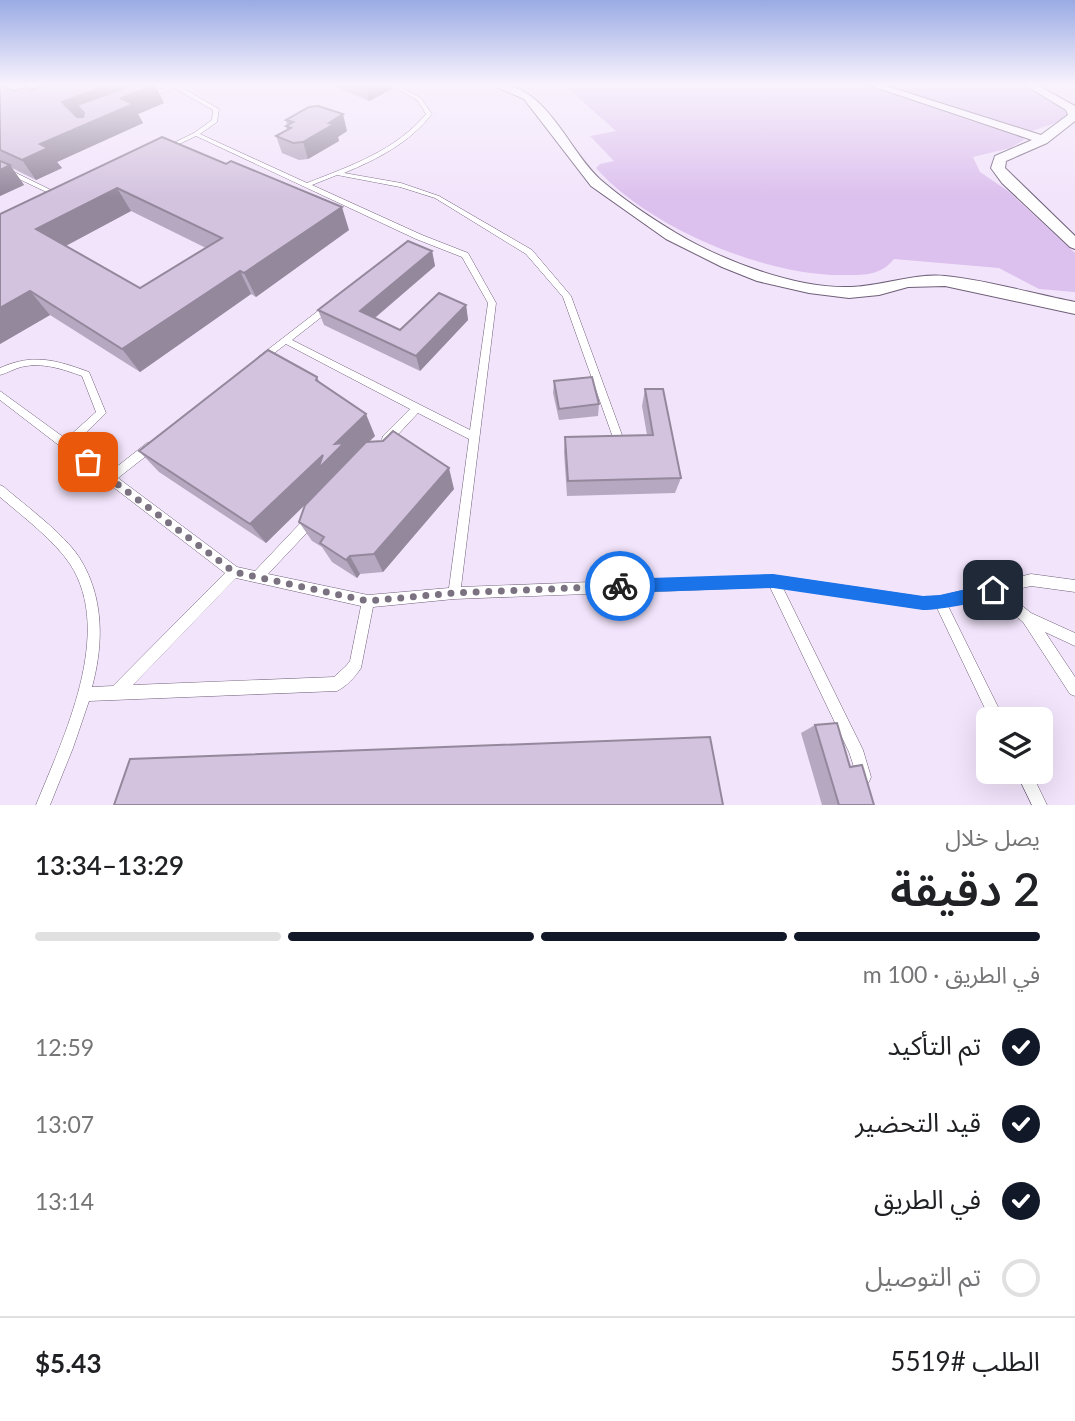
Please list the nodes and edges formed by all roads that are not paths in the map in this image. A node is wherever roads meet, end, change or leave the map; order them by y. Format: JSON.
{"nodes":[{"id":1,"x":213,"y":123,"type":"edge"},
{"id":2,"x":423,"y":123,"type":"edge"},
{"id":3,"x":548,"y":123,"type":"edge"},
{"id":4,"x":989,"y":123,"type":"edge"},
{"id":5,"x":1066,"y":123,"type":"edge"},
{"id":6,"x":196,"y":134,"type":"junction"},
{"id":7,"x":1043,"y":140,"type":"junction"},
{"id":8,"x":160,"y":152,"type":"edge"},
{"id":9,"x":0,"y":167,"type":"edge"},
{"id":10,"x":335,"y":173,"type":"junction"},
{"id":11,"x":307,"y":185,"type":"junction"},
{"id":12,"x":52,"y":204,"type":"edge"},
{"id":13,"x":422,"y":235,"type":"junction"},
{"id":14,"x":1075,"y":244,"type":"edge"},
{"id":15,"x":409,"y":245,"type":"edge"},
{"id":16,"x":337,"y":300,"type":"edge"},
{"id":17,"x":1075,"y":309,"type":"edge"},
{"id":18,"x":285,"y":340,"type":"junction"},
{"id":19,"x":252,"y":366,"type":"edge"},
{"id":20,"x":0,"y":372,"type":"edge"},
{"id":21,"x":0,"y":395,"type":"edge"},
{"id":22,"x":416,"y":408,"type":"junction"},
{"id":23,"x":165,"y":435,"type":"edge"},
{"id":24,"x":474,"y":437,"type":"junction"},
{"id":25,"x":66,"y":445,"type":"junction"},
{"id":26,"x":621,"y":446,"type":"edge"},
{"id":27,"x":379,"y":448,"type":"edge"},
{"id":28,"x":110,"y":479,"type":"junction"},
{"id":29,"x":0,"y":490,"type":"edge"},
{"id":30,"x":323,"y":508,"type":"edge"},
{"id":31,"x":234,"y":572,"type":"junction"},
{"id":32,"x":257,"y":578,"type":"junction"},
{"id":33,"x":773,"y":581,"type":"junction"},
{"id":34,"x":1075,"y":586,"type":"edge"},
{"id":35,"x":993,"y":590,"type":"junction"},
{"id":36,"x":454,"y":593,"type":"junction"},
{"id":37,"x":368,"y":601,"type":"junction"},
{"id":38,"x":940,"y":602,"type":"junction"},
{"id":39,"x":1027,"y":617,"type":"junction"},
{"id":40,"x":1075,"y":640,"type":"edge"},
{"id":41,"x":1075,"y":689,"type":"edge"},
{"id":42,"x":116,"y":693,"type":"junction"},
{"id":43,"x":84,"y":694,"type":"junction"},
{"id":44,"x":992,"y":707,"type":"edge"},
{"id":45,"x":1029,"y":784,"type":"edge"},
{"id":46,"x":869,"y":794,"type":"edge"},
{"id":47,"x":43,"y":805,"type":"edge"},
{"id":48,"x":1040,"y":805,"type":"edge"}],
"edges":[{"from":1,"to":6,"type":"lane"},
{"from":2,"to":10,"type":"lane"},
{"from":3,"to":17,"type":"street"},
{"from":4,"to":7,"type":"street"},
{"from":5,"to":7,"type":"street"},
{"from":6,"to":8,"type":"lane"},
{"from":6,"to":11,"type":"lane"},
{"from":7,"to":14,"type":"street"},
{"from":9,"to":12,"type":"lane"},
{"from":10,"to":11,"type":"lane"},
{"from":10,"to":26,"type":"lane"},
{"from":11,"to":13,"type":"lane"},
{"from":13,"to":15,"type":"lane"},
{"from":13,"to":24,"type":"lane"},
{"from":16,"to":18,"type":"lane"},
{"from":18,"to":19,"type":"lane"},
{"from":18,"to":22,"type":"lane"},
{"from":20,"to":25,"type":"lane"},
{"from":21,"to":25,"type":"lane"},
{"from":22,"to":24,"type":"lane"},
{"from":22,"to":27,"type":"lane"},
{"from":23,"to":28,"type":"lane"},
{"from":24,"to":36,"type":"lane"},
{"from":25,"to":28,"type":"lane"},
{"from":28,"to":31,"type":"lane"},
{"from":29,"to":43,"type":"lane"},
{"from":30,"to":32,"type":"lane"},
{"from":31,"to":32,"type":"lane"},
{"from":31,"to":42,"type":"lane"},
{"from":32,"to":37,"type":"lane"},
{"from":33,"to":36,"type":"lane"},
{"from":33,"to":38,"type":"lane"},
{"from":33,"to":46,"type":"lane"},
{"from":34,"to":35,"type":"lane"},
{"from":35,"to":38,"type":"lane"},
{"from":35,"to":39,"type":"lane"},
{"from":36,"to":37,"type":"lane"},
{"from":37,"to":42,"type":"lane"},
{"from":38,"to":44,"type":"lane"},
{"from":39,"to":40,"type":"lane"},
{"from":39,"to":41,"type":"lane"},
{"from":42,"to":43,"type":"lane"},
{"from":43,"to":47,"type":"lane"},
{"from":45,"to":48,"type":"lane"}]}
